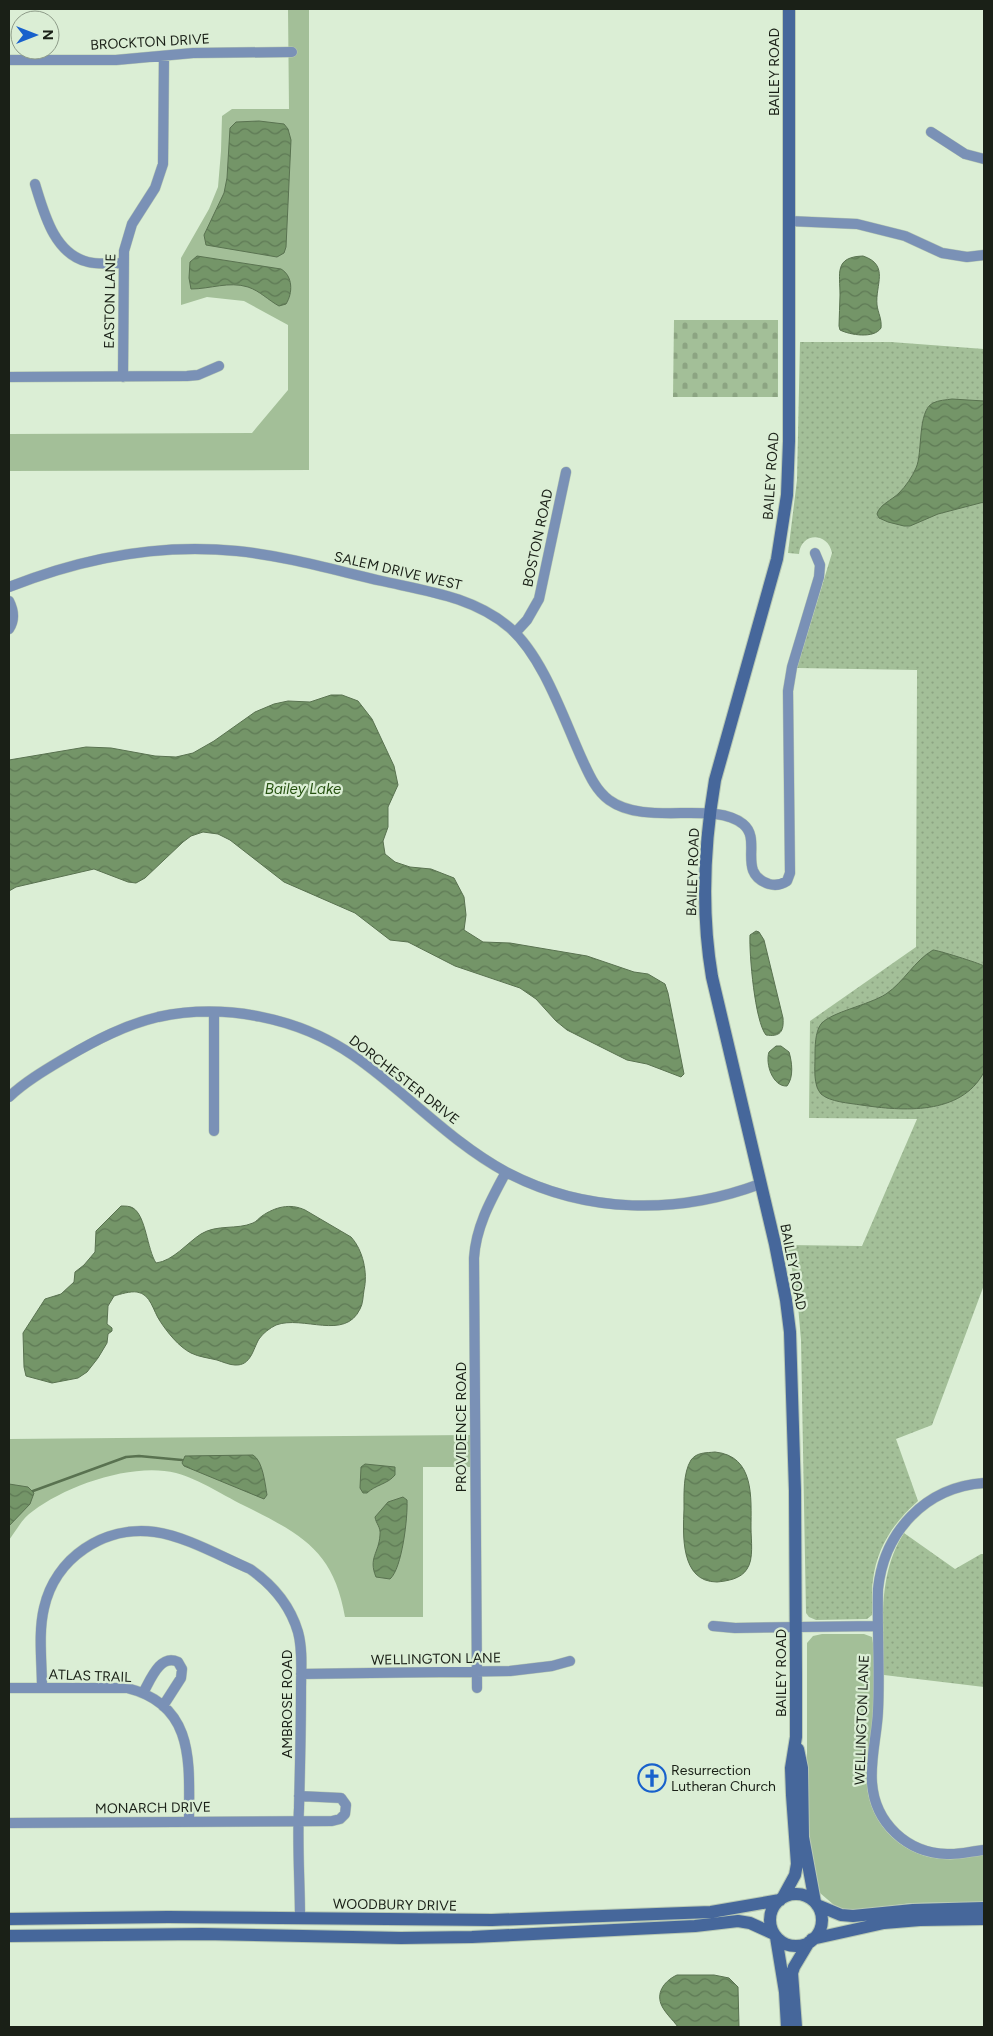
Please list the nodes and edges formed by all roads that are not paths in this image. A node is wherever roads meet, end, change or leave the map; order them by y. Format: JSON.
{"nodes":[{"id":1,"x":789,"y":9,"type":"edge"},
{"id":2,"x":292,"y":52,"type":"dead end"},
{"id":3,"x":164,"y":56,"type":"junction"},
{"id":4,"x":9,"y":60,"type":"edge"},
{"id":5,"x":931,"y":132,"type":"dead end"},
{"id":6,"x":984,"y":159,"type":"edge"},
{"id":7,"x":35,"y":184,"type":"dead end"},
{"id":8,"x":789,"y":221,"type":"junction"},
{"id":9,"x":984,"y":255,"type":"edge"},
{"id":10,"x":123,"y":263,"type":"junction"},
{"id":11,"x":219,"y":366,"type":"dead end"},
{"id":12,"x":9,"y":377,"type":"edge"},
{"id":13,"x":123,"y":377,"type":"junction"},
{"id":14,"x":566,"y":472,"type":"dead end"},
{"id":15,"x":815,"y":553,"type":"dead end"},
{"id":16,"x":9,"y":587,"type":"edge"},
{"id":17,"x":9,"y":601,"type":"edge"},
{"id":18,"x":9,"y":629,"type":"edge"},
{"id":19,"x":515,"y":633,"type":"junction"},
{"id":20,"x":710,"y":814,"type":"junction"},
{"id":21,"x":214,"y":1012,"type":"junction"},
{"id":22,"x":9,"y":1097,"type":"edge"},
{"id":23,"x":214,"y":1131,"type":"dead end"},
{"id":24,"x":506,"y":1172,"type":"junction"},
{"id":25,"x":760,"y":1184,"type":"junction"},
{"id":26,"x":984,"y":1483,"type":"edge"},
{"id":27,"x":713,"y":1626,"type":"dead end"},
{"id":28,"x":877,"y":1626,"type":"junction"},
{"id":29,"x":796,"y":1628,"type":"junction"},
{"id":30,"x":570,"y":1661,"type":"dead end"},
{"id":31,"x":477,"y":1672,"type":"junction"},
{"id":32,"x":301,"y":1674,"type":"junction"},
{"id":33,"x":9,"y":1688,"type":"edge"},
{"id":34,"x":42,"y":1688,"type":"junction"},
{"id":35,"x":477,"y":1688,"type":"dead end"},
{"id":36,"x":143,"y":1693,"type":"junction"},
{"id":37,"x":164,"y":1706,"type":"junction"},
{"id":38,"x":796,"y":1737,"type":"junction"},
{"id":39,"x":299,"y":1796,"type":"junction"},
{"id":40,"x":188,"y":1821,"type":"junction"},
{"id":41,"x":298,"y":1821,"type":"junction"},
{"id":42,"x":9,"y":1823,"type":"edge"},
{"id":43,"x":984,"y":1850,"type":"edge"},
{"id":44,"x":781,"y":1898,"type":"junction"},
{"id":45,"x":816,"y":1903,"type":"junction"},
{"id":46,"x":984,"y":1908,"type":"edge"},
{"id":47,"x":300,"y":1918,"type":"junction"},
{"id":48,"x":9,"y":1919,"type":"edge"},
{"id":49,"x":984,"y":1919,"type":"edge"},
{"id":50,"x":9,"y":1936,"type":"edge"},
{"id":51,"x":775,"y":1936,"type":"junction"},
{"id":52,"x":811,"y":1941,"type":"junction"},
{"id":53,"x":787,"y":2027,"type":"edge"},
{"id":54,"x":796,"y":2027,"type":"edge"}],
"edges":[{"from":1,"to":8,"type":"main road","name":"BAILEY ROAD"},
{"from":2,"to":3,"type":"street","name":"BROCKTON DRIVE"},
{"from":3,"to":4,"type":"street","name":"BROCKTON DRIVE"},
{"from":3,"to":10,"type":"street","name":"EASTON LANE"},
{"from":5,"to":6,"type":"street"},
{"from":7,"to":10,"type":"street"},
{"from":8,"to":9,"type":"street"},
{"from":8,"to":20,"type":"main road","name":"BAILEY ROAD"},
{"from":10,"to":13,"type":"street","name":"EASTON LANE"},
{"from":11,"to":13,"type":"street"},
{"from":12,"to":13,"type":"street"},
{"from":14,"to":19,"type":"street","name":"BOSTON ROAD"},
{"from":15,"to":20,"type":"street","name":"SALEM DRIVE WEST"},
{"from":16,"to":19,"type":"street","name":"SALEM DRIVE WEST"},
{"from":17,"to":18,"type":"street"},
{"from":19,"to":20,"type":"street","name":"SALEM DRIVE WEST"},
{"from":20,"to":25,"type":"main road","name":"BAILEY ROAD"},
{"from":21,"to":22,"type":"street","name":"DORCHESTER DRIVE"},
{"from":21,"to":23,"type":"street"},
{"from":21,"to":24,"type":"street","name":"DORCHESTER DRIVE"},
{"from":24,"to":25,"type":"street","name":"DORCHESTER DRIVE"},
{"from":24,"to":31,"type":"street","name":"PROVIDENCE ROAD"},
{"from":25,"to":29,"type":"main road","name":"BAILEY ROAD"},
{"from":26,"to":28,"type":"street","name":"WELLINGTON LANE"},
{"from":27,"to":29,"type":"street"},
{"from":28,"to":29,"type":"street"},
{"from":28,"to":43,"type":"street","name":"WELLINGTON LANE"},
{"from":29,"to":38,"type":"main road","name":"BAILEY ROAD"},
{"from":30,"to":31,"type":"street","name":"WELLINGTON LANE"},
{"from":31,"to":32,"type":"street","name":"WELLINGTON LANE"},
{"from":31,"to":35,"type":"street","name":"PROVIDENCE ROAD"},
{"from":32,"to":34,"type":"street","name":"AMBROSE ROAD"},
{"from":32,"to":39,"type":"street","name":"AMBROSE ROAD"},
{"from":33,"to":34,"type":"street","name":"ATLAS TRAIL"},
{"from":34,"to":36,"type":"street","name":"ATLAS TRAIL"},
{"from":36,"to":37,"type":"street","name":"ATLAS TRAIL"},
{"from":36,"to":37,"type":"street"},
{"from":37,"to":40,"type":"street","name":"ATLAS TRAIL"},
{"from":38,"to":44,"type":"main road","name":"BAILEY ROAD"},
{"from":38,"to":45,"type":"main road","name":"BAILEY ROAD"},
{"from":39,"to":41,"type":"street","name":"AMBROSE ROAD"},
{"from":39,"to":41,"type":"street","name":"MONARCH DRIVE"},
{"from":40,"to":41,"type":"street","name":"MONARCH DRIVE"},
{"from":40,"to":42,"type":"street","name":"MONARCH DRIVE"},
{"from":41,"to":47,"type":"street","name":"AMBROSE ROAD"},
{"from":44,"to":45,"type":"main road"},
{"from":44,"to":47,"type":"main road","name":"WOODBURY DRIVE"},
{"from":44,"to":51,"type":"main road"},
{"from":45,"to":46,"type":"main road"},
{"from":45,"to":52,"type":"main road"},
{"from":47,"to":48,"type":"main road","name":"WOODBURY DRIVE"},
{"from":49,"to":52,"type":"main road"},
{"from":50,"to":51,"type":"main road"},
{"from":51,"to":52,"type":"main road"},
{"from":51,"to":53,"type":"main road"},
{"from":52,"to":54,"type":"main road"}]}
